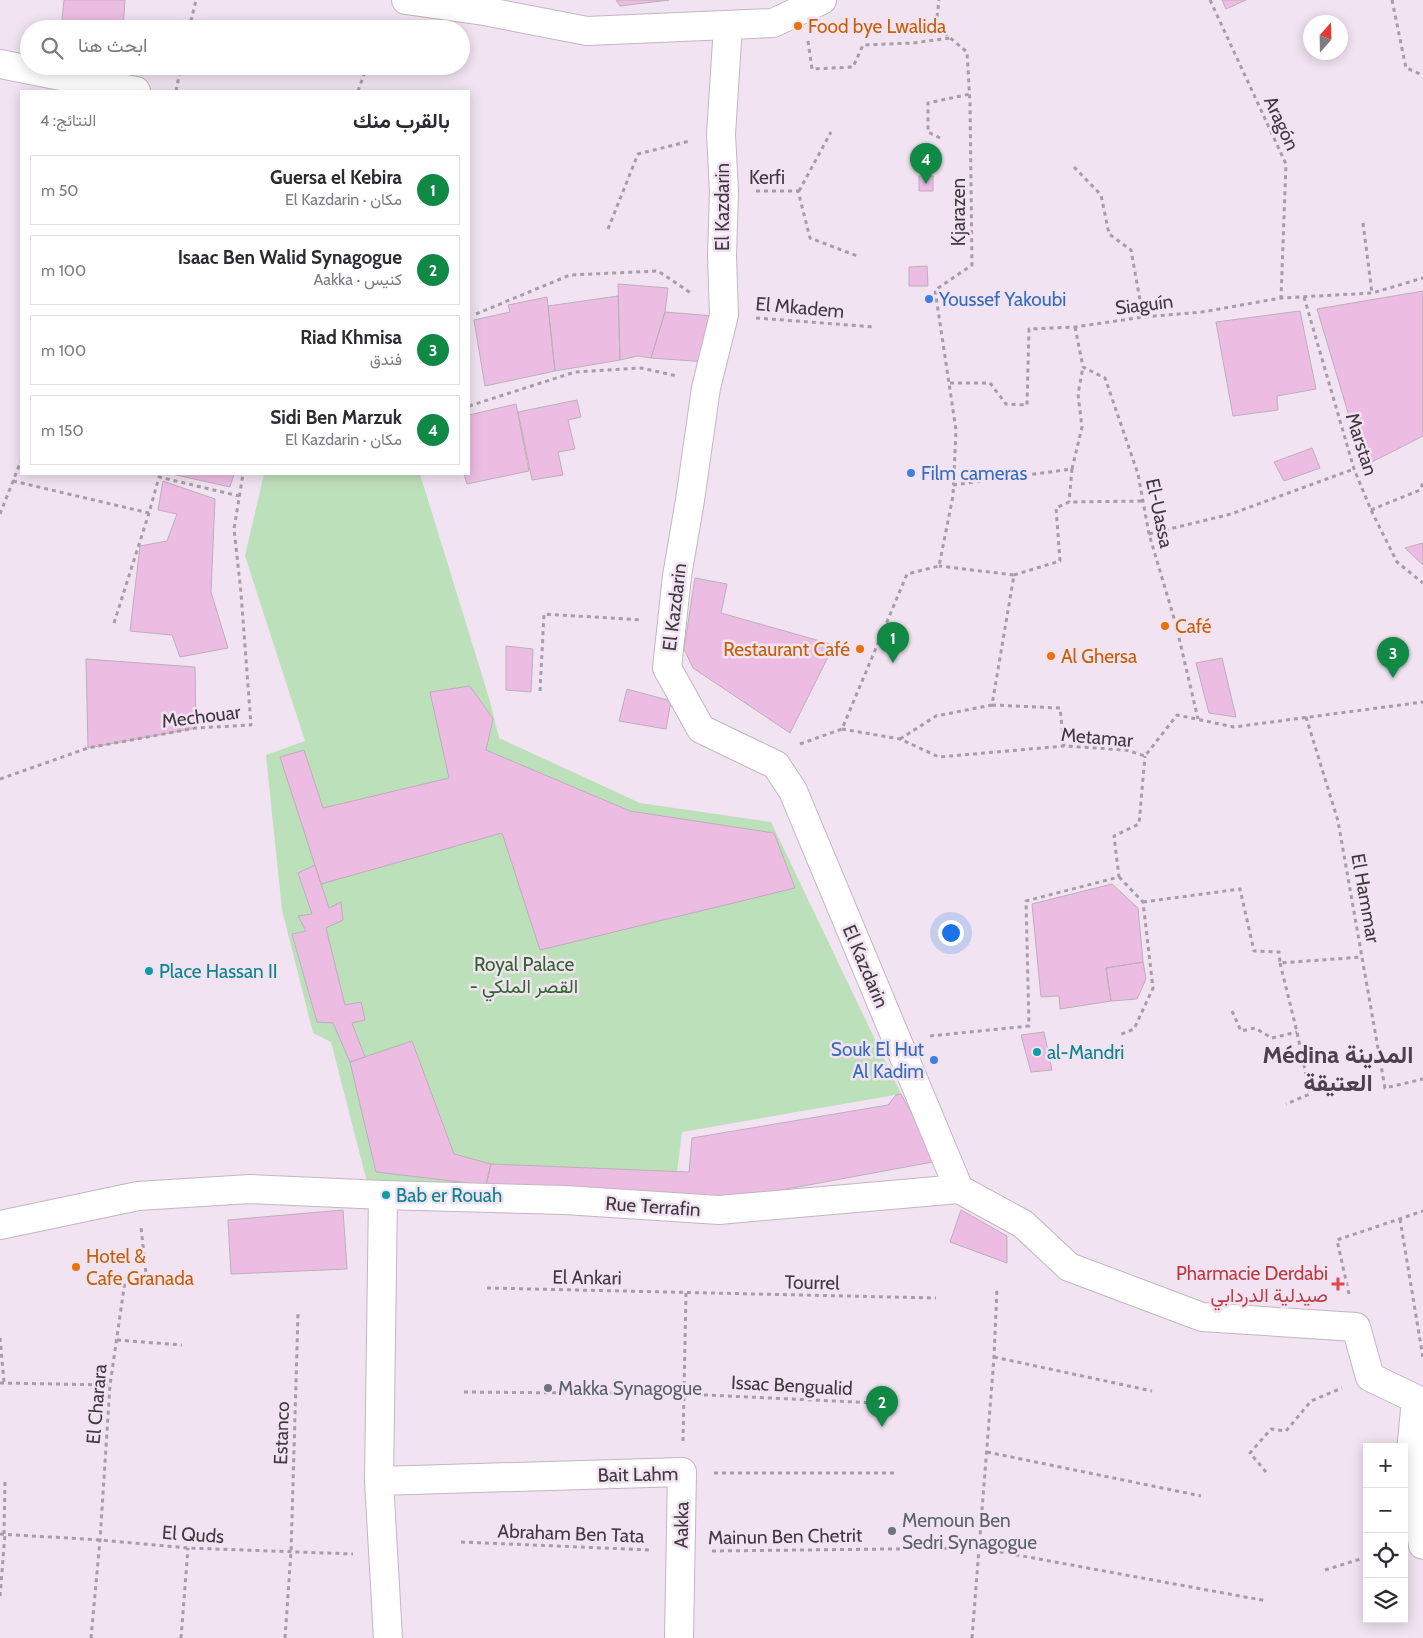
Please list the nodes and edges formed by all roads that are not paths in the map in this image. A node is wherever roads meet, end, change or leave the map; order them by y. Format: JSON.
{"nodes":[{"id":1,"x":406,"y":0,"type":"edge"},
{"id":2,"x":813,"y":4,"type":"edge"},
{"id":3,"x":728,"y":26,"type":"junction"},
{"id":4,"x":0,"y":64,"type":"edge"},
{"id":5,"x":20,"y":68,"type":"edge"},
{"id":6,"x":55,"y":75,"type":"edge"},
{"id":7,"x":131,"y":90,"type":"edge"},
{"id":8,"x":959,"y":1189,"type":"junction"},
{"id":9,"x":383,"y":1195,"type":"junction"},
{"id":10,"x":0,"y":1225,"type":"edge"},
{"id":11,"x":682,"y":1472,"type":"joint"},
{"id":12,"x":379,"y":1481,"type":"junction"},
{"id":13,"x":1423,"y":1545,"type":"edge"},
{"id":14,"x":388,"y":1638,"type":"edge"},
{"id":15,"x":679,"y":1638,"type":"edge"}],
"edges":[{"from":1,"to":3,"type":"street"},
{"from":2,"to":3,"type":"street"},
{"from":3,"to":8,"type":"street","name":"El Kazdarin"},
{"from":4,"to":5,"type":"street"},
{"from":6,"to":7,"type":"street"},
{"from":8,"to":9,"type":"street","name":"Rue Terrafin"},
{"from":8,"to":13,"type":"street"},
{"from":9,"to":10,"type":"street","name":"Rue Terrafin"},
{"from":9,"to":12,"type":"street"},
{"from":11,"to":12,"type":"street","name":"Bait Lahm"},
{"from":11,"to":15,"type":"street","name":"Aakka"},
{"from":12,"to":14,"type":"street"}]}
